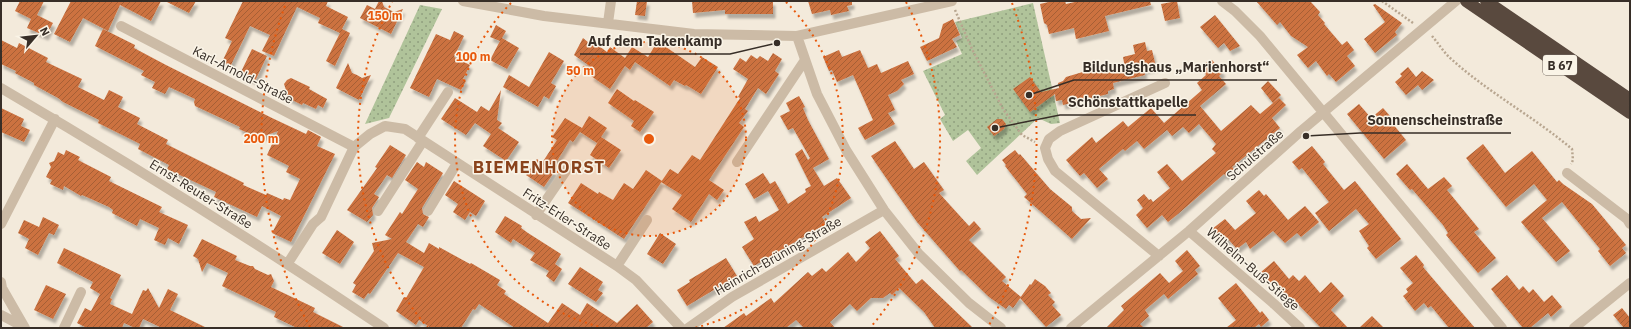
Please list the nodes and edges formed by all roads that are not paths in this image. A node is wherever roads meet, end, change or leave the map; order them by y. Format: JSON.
{"nodes":[{"id":1,"x":463,"y":1,"type":"edge"},
{"id":2,"x":611,"y":1,"type":"edge"},
{"id":3,"x":952,"y":1,"type":"edge"},
{"id":4,"x":1222,"y":1,"type":"edge"},
{"id":5,"x":1456,"y":1,"type":"edge"},
{"id":6,"x":1466,"y":1,"type":"edge"},
{"id":7,"x":481,"y":3,"type":"edge"},
{"id":8,"x":1490,"y":8,"type":"edge"},
{"id":9,"x":608,"y":23,"type":"junction"},
{"id":10,"x":121,"y":26,"type":"dead end"},
{"id":11,"x":797,"y":36,"type":"junction"},
{"id":12,"x":805,"y":60,"type":"junction"},
{"id":13,"x":1165,"y":83,"type":"dead end"},
{"id":14,"x":1,"y":88,"type":"edge"},
{"id":15,"x":448,"y":92,"type":"dead end"},
{"id":16,"x":1630,"y":99,"type":"edge"},
{"id":17,"x":1323,"y":113,"type":"junction"},
{"id":18,"x":1630,"y":113,"type":"edge"},
{"id":19,"x":54,"y":119,"type":"junction"},
{"id":20,"x":421,"y":139,"type":"junction"},
{"id":21,"x":354,"y":147,"type":"junction"},
{"id":22,"x":737,"y":162,"type":"dead end"},
{"id":23,"x":457,"y":163,"type":"junction"},
{"id":24,"x":568,"y":168,"type":"dead end"},
{"id":25,"x":1567,"y":173,"type":"road end"},
{"id":26,"x":4,"y":209,"type":"edge"},
{"id":27,"x":884,"y":210,"type":"junction"},
{"id":28,"x":378,"y":211,"type":"dead end"},
{"id":29,"x":428,"y":211,"type":"dead end"},
{"id":30,"x":536,"y":215,"type":"junction"},
{"id":31,"x":647,"y":220,"type":"dead end"},
{"id":32,"x":1,"y":224,"type":"edge"},
{"id":33,"x":1630,"y":224,"type":"edge"},
{"id":34,"x":1189,"y":231,"type":"junction"},
{"id":35,"x":1159,"y":256,"type":"junction"},
{"id":36,"x":288,"y":263,"type":"junction"},
{"id":37,"x":617,"y":266,"type":"junction"},
{"id":38,"x":1,"y":282,"type":"edge"},
{"id":39,"x":1630,"y":283,"type":"edge"},
{"id":40,"x":81,"y":292,"type":"dead end"},
{"id":41,"x":1,"y":315,"type":"edge"},
{"id":42,"x":25,"y":327,"type":"edge"},
{"id":43,"x":64,"y":328,"type":"edge"},
{"id":44,"x":384,"y":328,"type":"edge"},
{"id":45,"x":681,"y":328,"type":"edge"},
{"id":46,"x":688,"y":328,"type":"edge"},
{"id":47,"x":1001,"y":328,"type":"edge"},
{"id":48,"x":1071,"y":328,"type":"edge"},
{"id":49,"x":1300,"y":328,"type":"edge"},
{"id":50,"x":1502,"y":328,"type":"edge"},
{"id":51,"x":1574,"y":328,"type":"edge"}],
"edges":[{"from":1,"to":7,"type":"street"},
{"from":2,"to":9,"type":"street"},
{"from":3,"to":11,"type":"street"},
{"from":4,"to":17,"type":"street"},
{"from":5,"to":17,"type":"street","name":"Schulstraße"},
{"from":6,"to":8,"type":"highway","number":"B 67"},
{"from":7,"to":9,"type":"street"},
{"from":8,"to":16,"type":"highway","number":"B 67"},
{"from":8,"to":18,"type":"highway","number":"B 67"},
{"from":9,"to":11,"type":"street"},
{"from":10,"to":21,"type":"street","name":"Karl-Arnold-Straße"},
{"from":11,"to":12,"type":"street"},
{"from":12,"to":22,"type":"street"},
{"from":12,"to":27,"type":"street"},
{"from":13,"to":35,"type":"street"},
{"from":14,"to":19,"type":"street","name":"Ernst-Reuter-Straße"},
{"from":15,"to":20,"type":"street"},
{"from":17,"to":34,"type":"street","name":"Schulstraße"},
{"from":17,"to":50,"type":"street"},
{"from":19,"to":26,"type":"street"},
{"from":19,"to":36,"type":"street","name":"Ernst-Reuter-Straße"},
{"from":20,"to":21,"type":"street","name":"Fritz-Erler-Straße"},
{"from":20,"to":23,"type":"street","name":"Fritz-Erler-Straße"},
{"from":20,"to":28,"type":"street"},
{"from":21,"to":36,"type":"street","name":"Fritz-Erler-Straße"},
{"from":23,"to":29,"type":"street"},
{"from":23,"to":30,"type":"street","name":"Fritz-Erler-Straße"},
{"from":24,"to":30,"type":"street"},
{"from":25,"to":33,"type":"street"},
{"from":26,"to":32,"type":"street"},
{"from":27,"to":46,"type":"street","name":"Heinrich-Brüning-Straße"},
{"from":27,"to":47,"type":"street"},
{"from":30,"to":37,"type":"street","name":"Fritz-Erler-Straße"},
{"from":31,"to":37,"type":"street","name":"Fritz-Erler-Straße"},
{"from":34,"to":35,"type":"street","name":"Schulstraße"},
{"from":34,"to":49,"type":"street","name":"Wilhelm-Buß-Stiege"},
{"from":35,"to":48,"type":"street","name":"Schulstraße"},
{"from":36,"to":44,"type":"street","name":"Ernst-Reuter-Straße"},
{"from":37,"to":45,"type":"street","name":"Fritz-Erler-Straße"},
{"from":38,"to":42,"type":"street"},
{"from":39,"to":51,"type":"street"},
{"from":40,"to":43,"type":"street"},
{"from":41,"to":42,"type":"street"}]}
